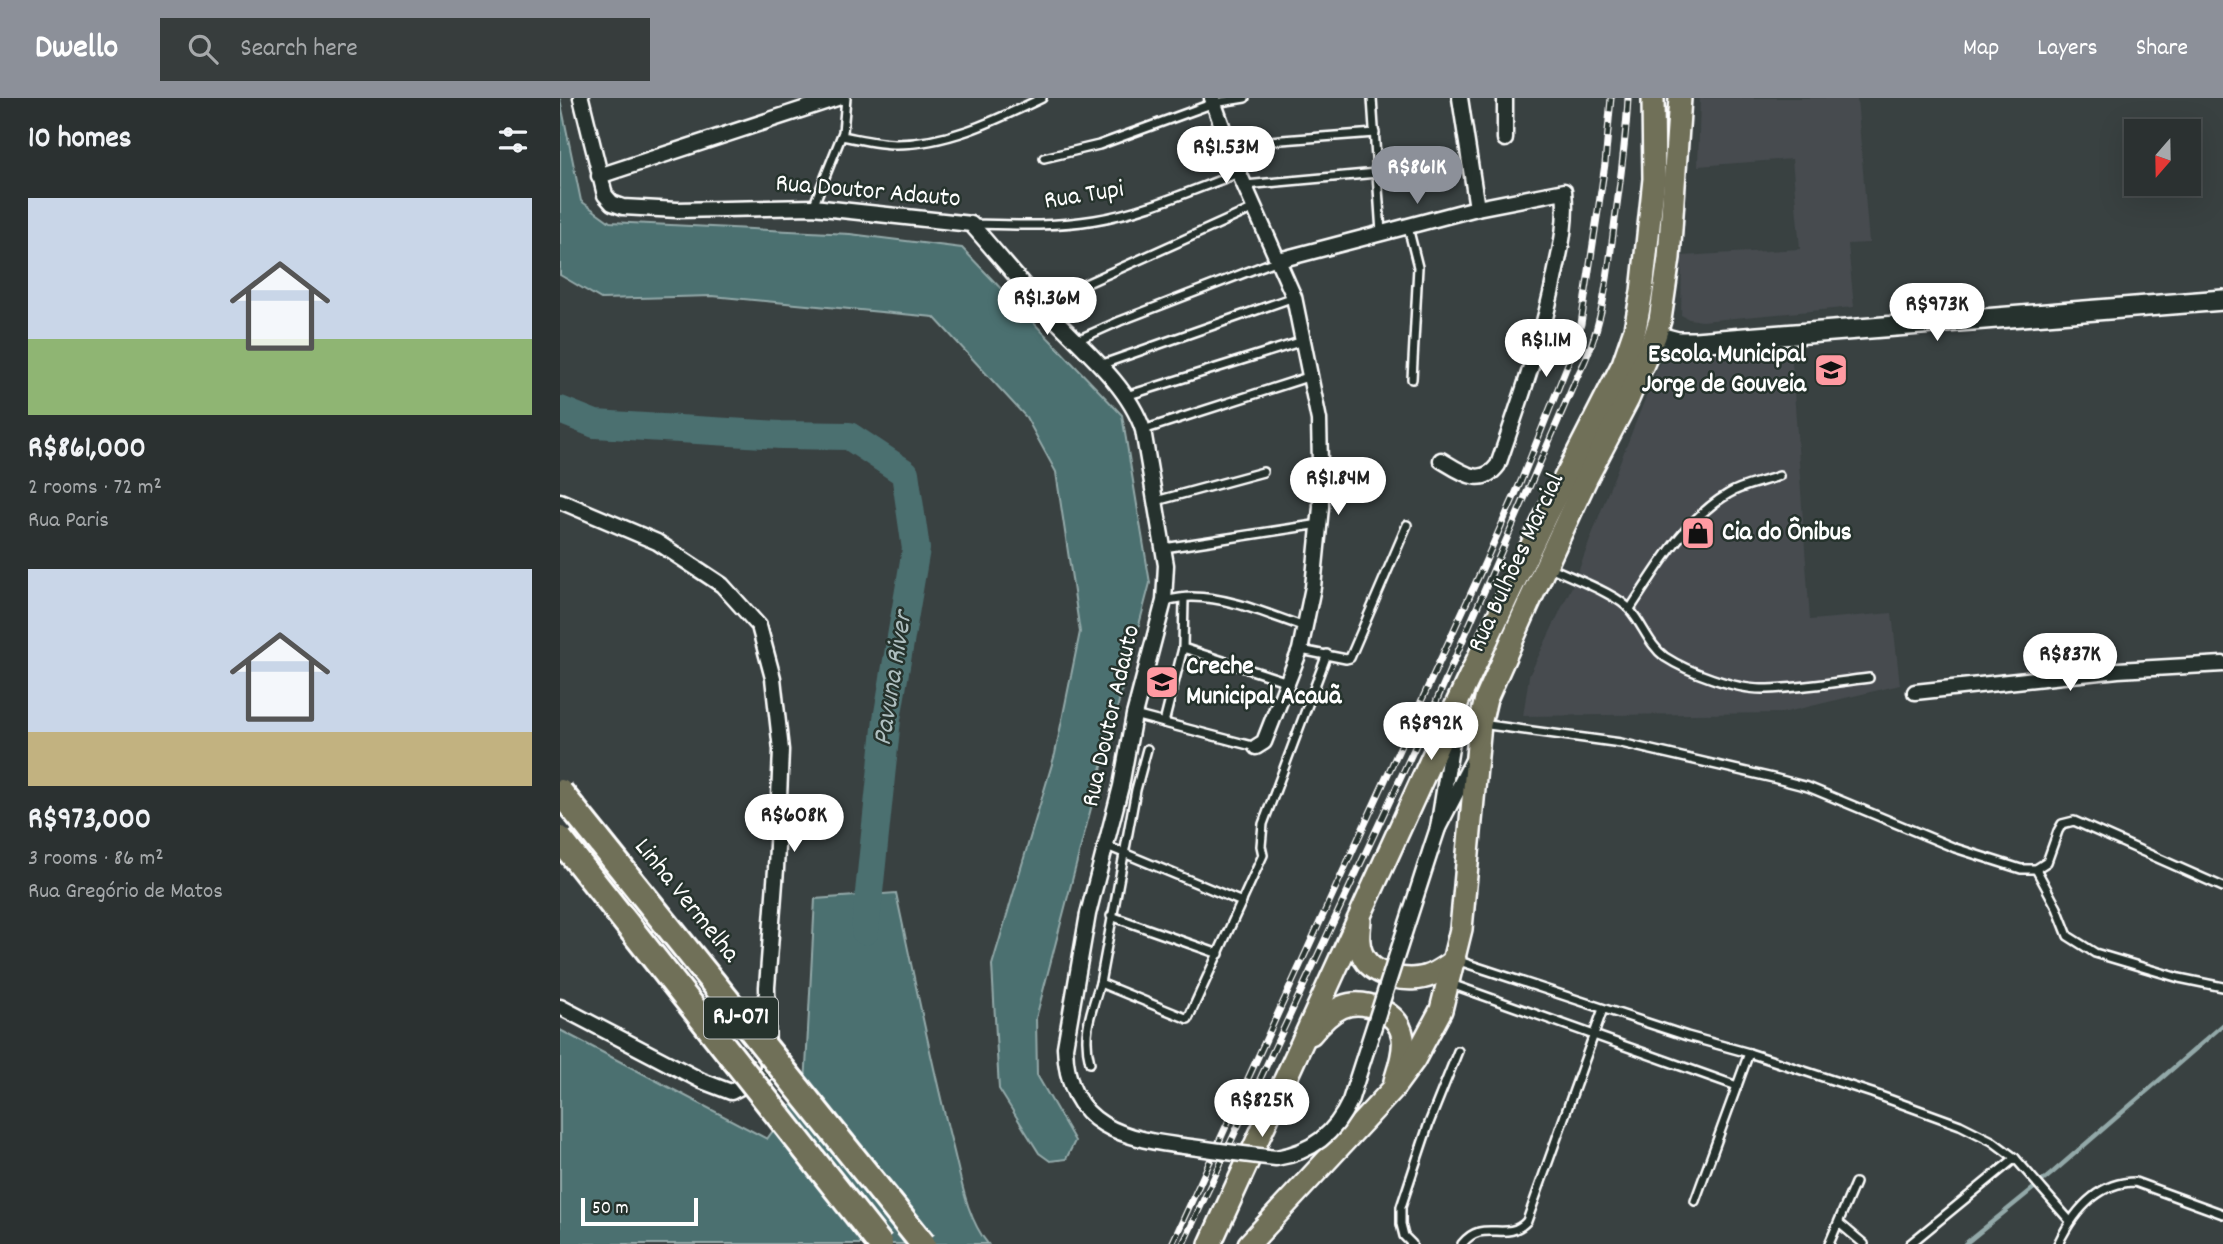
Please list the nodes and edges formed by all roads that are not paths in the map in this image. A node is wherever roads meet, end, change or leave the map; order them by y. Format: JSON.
{"nodes":[{"id":1,"x":581,"y":98,"type":"edge"},
{"id":2,"x":837,"y":98,"type":"edge"},
{"id":3,"x":846,"y":98,"type":"edge"},
{"id":4,"x":1042,"y":98,"type":"edge"},
{"id":5,"x":1245,"y":98,"type":"edge"},
{"id":6,"x":1372,"y":98,"type":"edge"},
{"id":7,"x":1460,"y":98,"type":"edge"},
{"id":8,"x":1505,"y":98,"type":"edge"},
{"id":9,"x":1653,"y":98,"type":"edge"},
{"id":10,"x":1680,"y":98,"type":"edge"},
{"id":11,"x":1213,"y":100,"type":"edge"},
{"id":12,"x":1375,"y":133,"type":"junction"},
{"id":13,"x":842,"y":136,"type":"junction"},
{"id":14,"x":1505,"y":139,"type":"dead end"},
{"id":15,"x":1230,"y":144,"type":"junction"},
{"id":16,"x":1044,"y":158,"type":"dead end"},
{"id":17,"x":1377,"y":173,"type":"junction"},
{"id":18,"x":599,"y":176,"type":"junction"},
{"id":19,"x":1242,"y":179,"type":"junction"},
{"id":20,"x":813,"y":207,"type":"junction"},
{"id":21,"x":1254,"y":208,"type":"junction"},
{"id":22,"x":1478,"y":208,"type":"junction"},
{"id":23,"x":971,"y":224,"type":"junction"},
{"id":24,"x":1408,"y":227,"type":"junction"},
{"id":25,"x":1381,"y":233,"type":"junction"},
{"id":26,"x":1279,"y":260,"type":"junction"},
{"id":27,"x":1294,"y":297,"type":"junction"},
{"id":28,"x":2223,"y":300,"type":"edge"},
{"id":29,"x":1041,"y":304,"type":"junction"},
{"id":30,"x":1655,"y":336,"type":"junction"},
{"id":31,"x":1075,"y":341,"type":"junction"},
{"id":32,"x":1303,"y":341,"type":"junction"},
{"id":33,"x":1099,"y":365,"type":"junction"},
{"id":34,"x":1312,"y":376,"type":"junction"},
{"id":35,"x":1412,"y":379,"type":"dead end"},
{"id":36,"x":1126,"y":396,"type":"junction"},
{"id":37,"x":1143,"y":430,"type":"junction"},
{"id":38,"x":1441,"y":460,"type":"dead end"},
{"id":39,"x":1263,"y":472,"type":"dead end"},
{"id":40,"x":1779,"y":476,"type":"dead end"},
{"id":41,"x":560,"y":501,"type":"edge"},
{"id":42,"x":1156,"y":501,"type":"junction"},
{"id":43,"x":1320,"y":524,"type":"junction"},
{"id":44,"x":1407,"y":525,"type":"dead end"},
{"id":45,"x":1164,"y":548,"type":"junction"},
{"id":46,"x":1546,"y":565,"type":"junction"},
{"id":47,"x":1522,"y":594,"type":"junction"},
{"id":48,"x":1184,"y":598,"type":"junction"},
{"id":49,"x":1164,"y":601,"type":"junction"},
{"id":50,"x":1630,"y":609,"type":"junction"},
{"id":51,"x":1306,"y":628,"type":"junction"},
{"id":52,"x":1183,"y":648,"type":"junction"},
{"id":53,"x":1300,"y":650,"type":"junction"},
{"id":54,"x":1327,"y":654,"type":"junction"},
{"id":55,"x":2223,"y":664,"type":"edge"},
{"id":56,"x":1869,"y":678,"type":"dead end"},
{"id":57,"x":1289,"y":682,"type":"junction"},
{"id":58,"x":1915,"y":692,"type":"dead end"},
{"id":59,"x":1458,"y":701,"type":"junction"},
{"id":60,"x":1135,"y":716,"type":"junction"},
{"id":61,"x":1164,"y":723,"type":"junction"},
{"id":62,"x":1480,"y":724,"type":"junction"},
{"id":63,"x":1256,"y":747,"type":"joint"},
{"id":64,"x":1147,"y":749,"type":"dead end"},
{"id":65,"x":1478,"y":751,"type":"junction"},
{"id":66,"x":560,"y":792,"type":"edge"},
{"id":67,"x":1438,"y":828,"type":"junction"},
{"id":68,"x":560,"y":839,"type":"edge"},
{"id":69,"x":1107,"y":846,"type":"junction"},
{"id":70,"x":1125,"y":854,"type":"junction"},
{"id":71,"x":2036,"y":869,"type":"junction"},
{"id":72,"x":2223,"y":887,"type":"edge"},
{"id":73,"x":1241,"y":902,"type":"junction"},
{"id":74,"x":1361,"y":911,"type":"junction"},
{"id":75,"x":1111,"y":916,"type":"junction"},
{"id":76,"x":1219,"y":954,"type":"junction"},
{"id":77,"x":1455,"y":960,"type":"junction"},
{"id":78,"x":1100,"y":983,"type":"junction"},
{"id":79,"x":1449,"y":984,"type":"junction"},
{"id":80,"x":2223,"y":987,"type":"edge"},
{"id":81,"x":560,"y":1006,"type":"edge"},
{"id":82,"x":1602,"y":1009,"type":"junction"},
{"id":83,"x":1593,"y":1034,"type":"junction"},
{"id":84,"x":1458,"y":1051,"type":"dead end"},
{"id":85,"x":1749,"y":1053,"type":"junction"},
{"id":86,"x":1295,"y":1054,"type":"junction"},
{"id":87,"x":1090,"y":1063,"type":"dead end"},
{"id":88,"x":1737,"y":1086,"type":"junction"},
{"id":89,"x":1392,"y":1090,"type":"junction"},
{"id":90,"x":2015,"y":1158,"type":"junction"},
{"id":91,"x":1855,"y":1183,"type":"dead end"},
{"id":92,"x":1695,"y":1201,"type":"dead end"},
{"id":93,"x":2223,"y":1214,"type":"edge"},
{"id":94,"x":2070,"y":1220,"type":"junction"},
{"id":95,"x":1839,"y":1223,"type":"junction"},
{"id":96,"x":880,"y":1244,"type":"edge"},
{"id":97,"x":923,"y":1244,"type":"edge"},
{"id":98,"x":1210,"y":1244,"type":"edge"},
{"id":99,"x":1249,"y":1244,"type":"edge"},
{"id":100,"x":1412,"y":1244,"type":"edge"},
{"id":101,"x":1462,"y":1244,"type":"edge"},
{"id":102,"x":1829,"y":1244,"type":"edge"},
{"id":103,"x":1864,"y":1244,"type":"edge"},
{"id":104,"x":1910,"y":1244,"type":"edge"},
{"id":105,"x":2058,"y":1244,"type":"edge"}],
"edges":[{"from":1,"to":18,"type":"street","name":"Rua Doutor Adauto"},
{"from":2,"to":18,"type":"street"},
{"from":3,"to":13,"type":"lane"},
{"from":4,"to":13,"type":"lane"},
{"from":5,"to":11,"type":"lane"},
{"from":6,"to":12,"type":"lane"},
{"from":7,"to":22,"type":"street"},
{"from":8,"to":14,"type":"street"},
{"from":9,"to":47,"type":"main road","name":"Rua Bulhões Marcial"},
{"from":10,"to":30,"type":"main road","name":"Rua Bulhões Marcial"},
{"from":11,"to":15,"type":"street"},
{"from":11,"to":16,"type":"lane"},
{"from":12,"to":15,"type":"lane"},
{"from":12,"to":17,"type":"lane"},
{"from":13,"to":20,"type":"lane"},
{"from":15,"to":19,"type":"street"},
{"from":17,"to":19,"type":"lane","name":"Rua Tupi"},
{"from":17,"to":25,"type":"lane"},
{"from":18,"to":20,"type":"street","name":"Rua Doutor Adauto"},
{"from":19,"to":21,"type":"street"},
{"from":19,"to":23,"type":"lane","name":"Rua Tupi"},
{"from":20,"to":23,"type":"street","name":"Rua Doutor Adauto"},
{"from":21,"to":26,"type":"street"},
{"from":21,"to":29,"type":"lane"},
{"from":22,"to":24,"type":"street"},
{"from":22,"to":38,"type":"street"},
{"from":23,"to":29,"type":"street","name":"Rua Doutor Adauto"},
{"from":24,"to":25,"type":"street"},
{"from":24,"to":35,"type":"lane"},
{"from":25,"to":26,"type":"street"},
{"from":26,"to":27,"type":"street"},
{"from":26,"to":31,"type":"lane"},
{"from":27,"to":32,"type":"street"},
{"from":27,"to":33,"type":"lane"},
{"from":28,"to":30,"type":"street"},
{"from":29,"to":31,"type":"street","name":"Rua Doutor Adauto"},
{"from":30,"to":46,"type":"main road","name":"Rua Bulhões Marcial"},
{"from":31,"to":33,"type":"street","name":"Rua Doutor Adauto"},
{"from":32,"to":34,"type":"street"},
{"from":32,"to":36,"type":"lane"},
{"from":33,"to":36,"type":"street","name":"Rua Doutor Adauto"},
{"from":34,"to":37,"type":"lane"},
{"from":34,"to":43,"type":"street"},
{"from":36,"to":37,"type":"street","name":"Rua Doutor Adauto"},
{"from":37,"to":42,"type":"street","name":"Rua Doutor Adauto"},
{"from":39,"to":42,"type":"lane"},
{"from":40,"to":50,"type":"lane"},
{"from":41,"to":81,"type":"street"},
{"from":42,"to":45,"type":"street","name":"Rua Doutor Adauto"},
{"from":43,"to":45,"type":"lane"},
{"from":43,"to":51,"type":"street"},
{"from":44,"to":54,"type":"lane"},
{"from":45,"to":49,"type":"street","name":"Rua Doutor Adauto"},
{"from":46,"to":47,"type":"main road","name":"Rua Bulhões Marcial"},
{"from":46,"to":50,"type":"lane"},
{"from":47,"to":59,"type":"main road","name":"Rua Bulhões Marcial"},
{"from":47,"to":62,"type":"main road","name":"Rua Bulhões Marcial"},
{"from":48,"to":49,"type":"lane"},
{"from":48,"to":51,"type":"lane"},
{"from":48,"to":52,"type":"lane"},
{"from":49,"to":60,"type":"street","name":"Rua Doutor Adauto"},
{"from":50,"to":56,"type":"lane"},
{"from":51,"to":53,"type":"street"},
{"from":52,"to":57,"type":"lane"},
{"from":52,"to":61,"type":"lane"},
{"from":53,"to":54,"type":"lane"},
{"from":53,"to":57,"type":"street"},
{"from":54,"to":73,"type":"lane"},
{"from":55,"to":58,"type":"street"},
{"from":57,"to":63,"type":"street"},
{"from":59,"to":67,"type":"street"},
{"from":59,"to":74,"type":"main road","name":"Rua Bulhões Marcial"},
{"from":60,"to":61,"type":"lane"},
{"from":60,"to":69,"type":"street","name":"Rua Doutor Adauto"},
{"from":61,"to":63,"type":"lane"},
{"from":62,"to":65,"type":"main road","name":"Rua Bulhões Marcial"},
{"from":62,"to":71,"type":"lane"},
{"from":64,"to":70,"type":"lane"},
{"from":65,"to":67,"type":"street"},
{"from":65,"to":77,"type":"main road","name":"Rua Bulhões Marcial"},
{"from":66,"to":97,"type":"highway","name":"Linha Vermelha","number":"RJ-071","bridge":true},
{"from":67,"to":69,"type":"street","name":"Rua Doutor Adauto","bridge":true},
{"from":68,"to":96,"type":"highway","number":"RJ-071","bridge":true},
{"from":69,"to":70,"type":"lane"},
{"from":70,"to":73,"type":"lane"},
{"from":70,"to":75,"type":"lane"},
{"from":71,"to":72,"type":"lane"},
{"from":71,"to":80,"type":"lane"},
{"from":73,"to":76,"type":"lane"},
{"from":74,"to":77,"type":"main road"},
{"from":74,"to":86,"type":"main road","name":"Rua Bulhões Marcial"},
{"from":75,"to":76,"type":"lane"},
{"from":75,"to":78,"type":"lane"},
{"from":76,"to":78,"type":"lane"},
{"from":77,"to":79,"type":"main road","name":"Rua Bulhões Marcial"},
{"from":77,"to":82,"type":"lane"},
{"from":78,"to":87,"type":"lane"},
{"from":79,"to":83,"type":"lane"},
{"from":79,"to":89,"type":"main road","name":"Rua Bulhões Marcial"},
{"from":82,"to":83,"type":"lane"},
{"from":82,"to":85,"type":"lane"},
{"from":83,"to":88,"type":"lane"},
{"from":83,"to":101,"type":"lane"},
{"from":84,"to":100,"type":"lane"},
{"from":85,"to":88,"type":"lane"},
{"from":85,"to":90,"type":"lane"},
{"from":86,"to":89,"type":"main road"},
{"from":86,"to":98,"type":"main road","name":"Rua Bulhões Marcial"},
{"from":88,"to":92,"type":"lane"},
{"from":89,"to":99,"type":"main road","name":"Rua Bulhões Marcial"},
{"from":90,"to":94,"type":"lane"},
{"from":90,"to":104,"type":"lane"},
{"from":91,"to":95,"type":"lane"},
{"from":93,"to":94,"type":"lane"},
{"from":94,"to":105,"type":"lane"},
{"from":95,"to":102,"type":"lane"},
{"from":95,"to":103,"type":"lane"}]}
